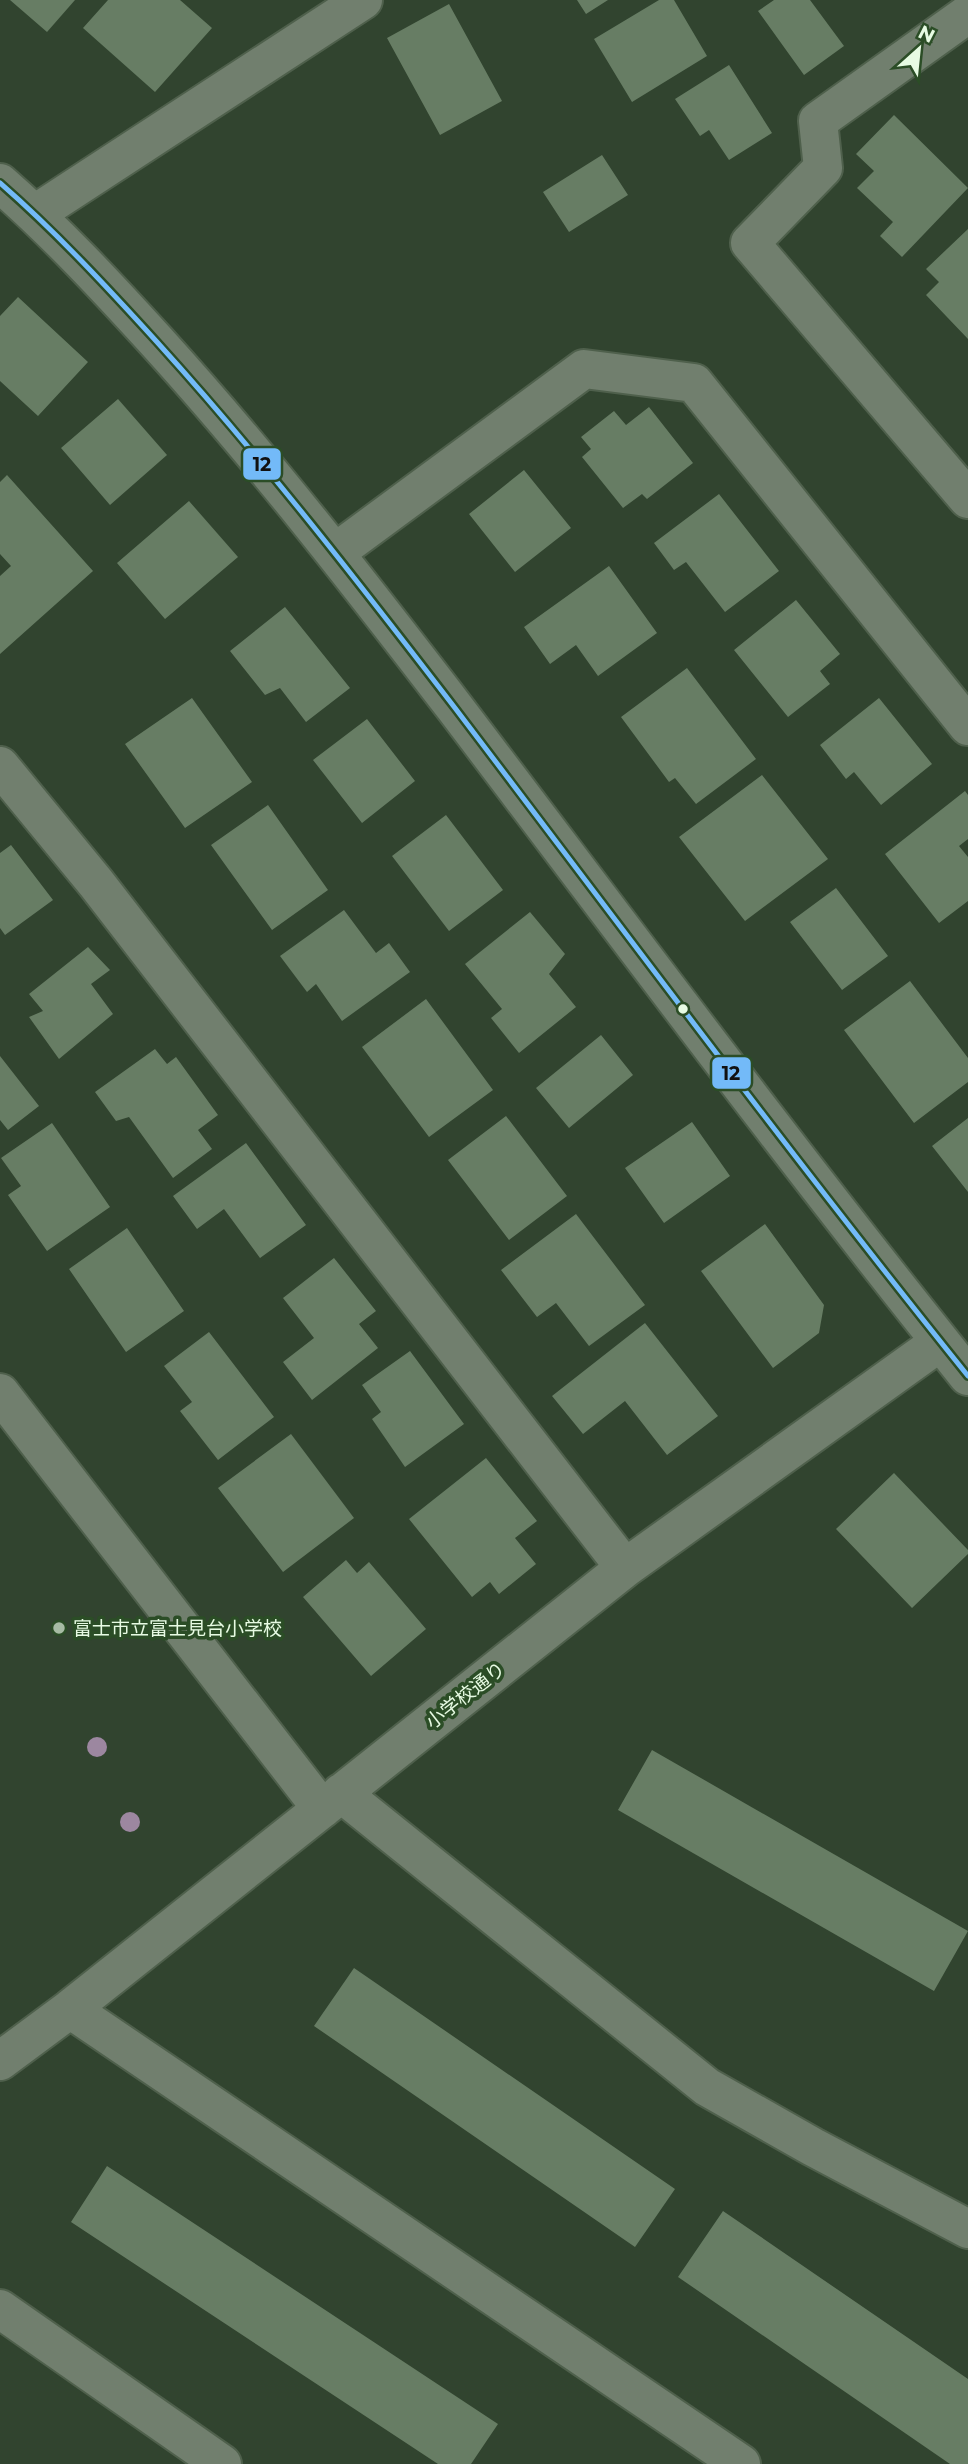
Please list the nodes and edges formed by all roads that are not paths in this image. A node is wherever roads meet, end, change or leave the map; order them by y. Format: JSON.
{"nodes":[{"id":1,"x":363,"y":0,"type":"edge"},
{"id":2,"x":968,"y":14,"type":"edge"},
{"id":3,"x":0,"y":183,"type":"edge"},
{"id":4,"x":35,"y":214,"type":"junction"},
{"id":5,"x":968,"y":499,"type":"edge"},
{"id":6,"x":336,"y":552,"type":"junction"},
{"id":7,"x":968,"y":726,"type":"edge"},
{"id":8,"x":0,"y":766,"type":"edge"},
{"id":9,"x":940,"y":1342,"type":"junction"},
{"id":10,"x":968,"y":1376,"type":"edge"},
{"id":11,"x":0,"y":1393,"type":"edge"},
{"id":12,"x":625,"y":1568,"type":"junction"},
{"id":13,"x":331,"y":1801,"type":"junction"},
{"id":14,"x":70,"y":2009,"type":"junction"},
{"id":15,"x":0,"y":2060,"type":"edge"},
{"id":16,"x":968,"y":2229,"type":"edge"},
{"id":17,"x":0,"y":2309,"type":"edge"},
{"id":18,"x":222,"y":2464,"type":"edge"},
{"id":19,"x":741,"y":2464,"type":"edge"}],
"edges":[{"from":1,"to":4,"type":"street"},
{"from":2,"to":5,"type":"street"},
{"from":3,"to":4,"type":"street"},
{"from":4,"to":6,"type":"street"},
{"from":6,"to":7,"type":"street"},
{"from":6,"to":9,"type":"street"},
{"from":8,"to":12,"type":"street"},
{"from":9,"to":10,"type":"street"},
{"from":9,"to":12,"type":"street","name":"小学校通り"},
{"from":11,"to":13,"type":"street"},
{"from":12,"to":13,"type":"street","name":"小学校通り"},
{"from":13,"to":14,"type":"street","name":"小学校通り"},
{"from":13,"to":16,"type":"street"},
{"from":14,"to":15,"type":"street","name":"小学校通り"},
{"from":14,"to":19,"type":"street"},
{"from":17,"to":18,"type":"street"}]}
